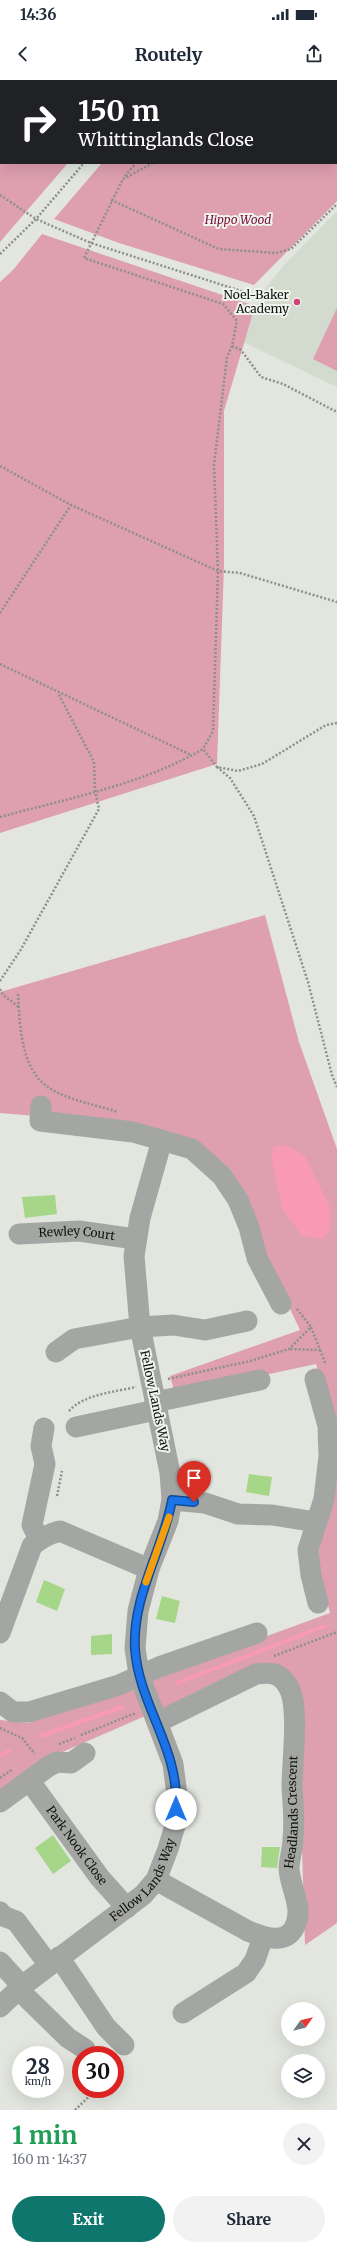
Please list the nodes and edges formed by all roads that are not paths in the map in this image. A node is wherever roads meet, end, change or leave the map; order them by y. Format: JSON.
{"nodes":[{"id":1,"x":42,"y":1106,"type":"dead end"},
{"id":2,"x":162,"y":1140,"type":"junction"},
{"id":3,"x":18,"y":1234,"type":"dead end"},
{"id":4,"x":135,"y":1239,"type":"junction"},
{"id":5,"x":281,"y":1304,"type":"dead end"},
{"id":6,"x":247,"y":1321,"type":"dead end"},
{"id":7,"x":140,"y":1327,"type":"junction"},
{"id":8,"x":56,"y":1352,"type":"dead end"},
{"id":9,"x":260,"y":1380,"type":"dead end"},
{"id":10,"x":315,"y":1380,"type":"dead end"},
{"id":11,"x":154,"y":1398,"type":"junction"},
{"id":12,"x":76,"y":1427,"type":"dead end"},
{"id":13,"x":44,"y":1428,"type":"dead end"},
{"id":14,"x":172,"y":1500,"type":"junction"},
{"id":15,"x":316,"y":1522,"type":"junction"},
{"id":16,"x":39,"y":1539,"type":"junction"},
{"id":17,"x":149,"y":1569,"type":"junction"},
{"id":18,"x":318,"y":1602,"type":"dead end"},
{"id":19,"x":0,"y":1633,"type":"edge"},
{"id":20,"x":257,"y":1633,"type":"dead end"},
{"id":21,"x":139,"y":1675,"type":"junction"},
{"id":22,"x":0,"y":1703,"type":"edge"},
{"id":23,"x":158,"y":1722,"type":"junction"},
{"id":24,"x":85,"y":1753,"type":"dead end"},
{"id":25,"x":29,"y":1780,"type":"junction"},
{"id":26,"x":2,"y":1801,"type":"edge"},
{"id":27,"x":156,"y":1880,"type":"junction"},
{"id":28,"x":127,"y":1908,"type":"junction"},
{"id":29,"x":0,"y":1912,"type":"edge"},
{"id":30,"x":263,"y":1937,"type":"junction"},
{"id":31,"x":54,"y":1961,"type":"junction"},
{"id":32,"x":0,"y":1962,"type":"edge"},
{"id":33,"x":20,"y":1988,"type":"junction"},
{"id":34,"x":0,"y":2007,"type":"edge"},
{"id":35,"x":183,"y":2013,"type":"dead end"},
{"id":36,"x":124,"y":2045,"type":"dead end"},
{"id":37,"x":80,"y":2046,"type":"edge"}],
"edges":[{"from":1,"to":2,"type":"street"},
{"from":2,"to":4,"type":"street","name":"Fellow Lands Way"},
{"from":2,"to":5,"type":"street"},
{"from":3,"to":4,"type":"street","name":"Rewley Court"},
{"from":4,"to":7,"type":"street","name":"Fellow Lands Way"},
{"from":6,"to":7,"type":"street"},
{"from":7,"to":8,"type":"street"},
{"from":7,"to":11,"type":"street","name":"Fellow Lands Way"},
{"from":9,"to":11,"type":"street"},
{"from":10,"to":15,"type":"street"},
{"from":11,"to":12,"type":"street"},
{"from":11,"to":14,"type":"street","name":"Fellow Lands Way"},
{"from":13,"to":16,"type":"street"},
{"from":14,"to":15,"type":"street"},
{"from":14,"to":17,"type":"street","name":"Fellow Lands Way"},
{"from":15,"to":18,"type":"street"},
{"from":16,"to":17,"type":"street"},
{"from":16,"to":19,"type":"street"},
{"from":17,"to":21,"type":"street","name":"Fellow Lands Way"},
{"from":20,"to":21,"type":"street"},
{"from":21,"to":22,"type":"street"},
{"from":21,"to":23,"type":"street","name":"Fellow Lands Way"},
{"from":23,"to":27,"type":"street","name":"Fellow Lands Way"},
{"from":23,"to":30,"type":"street","name":"Headlands Crescent"},
{"from":24,"to":25,"type":"street"},
{"from":25,"to":26,"type":"street"},
{"from":25,"to":28,"type":"street","name":"Park Nook Close"},
{"from":27,"to":28,"type":"street","name":"Fellow Lands Way"},
{"from":27,"to":30,"type":"street","name":"Headlands Crescent"},
{"from":28,"to":31,"type":"street","name":"Fellow Lands Way"},
{"from":29,"to":31,"type":"street"},
{"from":30,"to":35,"type":"street"},
{"from":31,"to":33,"type":"street","name":"Fellow Lands Way"},
{"from":31,"to":36,"type":"street"},
{"from":32,"to":33,"type":"street"},
{"from":33,"to":34,"type":"street","name":"Fellow Lands Way"},
{"from":33,"to":37,"type":"street"}]}
